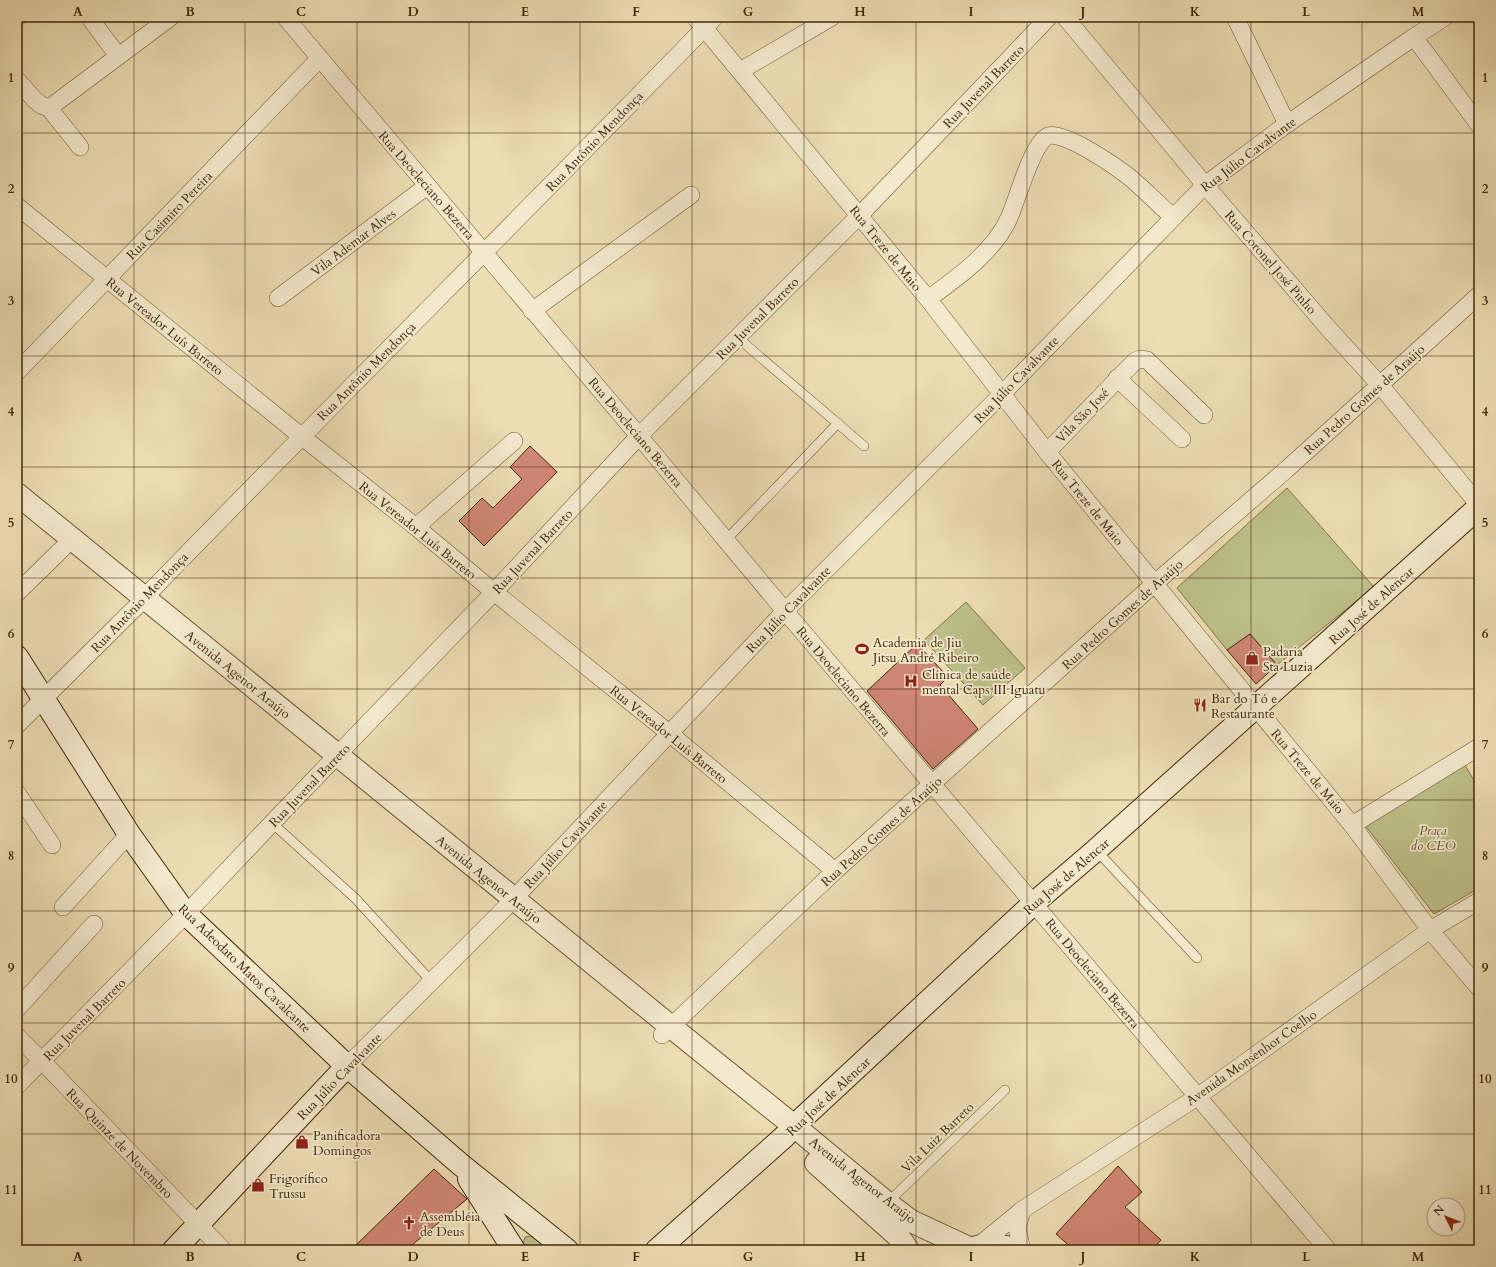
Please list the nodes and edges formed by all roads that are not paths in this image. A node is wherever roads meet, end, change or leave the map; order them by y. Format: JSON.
{"nodes":[{"id":1,"x":89,"y":17,"type":"edge"},
{"id":2,"x":171,"y":17,"type":"edge"},
{"id":3,"x":285,"y":17,"type":"edge"},
{"id":4,"x":832,"y":17,"type":"edge"},
{"id":5,"x":1049,"y":17,"type":"edge"},
{"id":6,"x":1065,"y":17,"type":"edge"},
{"id":7,"x":1235,"y":17,"type":"edge"},
{"id":8,"x":1445,"y":17,"type":"edge"},
{"id":9,"x":705,"y":21,"type":"edge"},
{"id":10,"x":1414,"y":36,"type":"junction"},
{"id":11,"x":118,"y":56,"type":"junction"},
{"id":12,"x":320,"y":58,"type":"junction"},
{"id":13,"x":740,"y":71,"type":"junction"},
{"id":14,"x":17,"y":80,"type":"edge"},
{"id":15,"x":49,"y":108,"type":"junction"},
{"id":16,"x":1287,"y":124,"type":"junction"},
{"id":17,"x":1479,"y":125,"type":"edge"},
{"id":18,"x":80,"y":147,"type":"dead end"},
{"id":19,"x":1205,"y":185,"type":"junction"},
{"id":20,"x":427,"y":186,"type":"junction"},
{"id":21,"x":691,"y":195,"type":"dead end"},
{"id":22,"x":17,"y":206,"type":"edge"},
{"id":23,"x":860,"y":215,"type":"junction"},
{"id":24,"x":1173,"y":217,"type":"junction"},
{"id":25,"x":485,"y":253,"type":"junction"},
{"id":26,"x":107,"y":279,"type":"junction"},
{"id":27,"x":1479,"y":295,"type":"edge"},
{"id":28,"x":278,"y":298,"type":"dead end"},
{"id":29,"x":928,"y":299,"type":"junction"},
{"id":30,"x":532,"y":311,"type":"junction"},
{"id":31,"x":738,"y":338,"type":"junction"},
{"id":32,"x":17,"y":372,"type":"edge"},
{"id":33,"x":1117,"y":378,"type":"junction"},
{"id":34,"x":1380,"y":385,"type":"junction"},
{"id":35,"x":1002,"y":394,"type":"junction"},
{"id":36,"x":1204,"y":415,"type":"dead end"},
{"id":37,"x":838,"y":422,"type":"junction"},
{"id":38,"x":301,"y":436,"type":"junction"},
{"id":39,"x":639,"y":436,"type":"junction"},
{"id":40,"x":1182,"y":439,"type":"dead end"},
{"id":41,"x":514,"y":441,"type":"dead end"},
{"id":42,"x":864,"y":446,"type":"dead end"},
{"id":43,"x":1047,"y":452,"type":"junction"},
{"id":44,"x":17,"y":494,"type":"edge"},
{"id":45,"x":1479,"y":506,"type":"edge"},
{"id":46,"x":17,"y":509,"type":"edge"},
{"id":47,"x":416,"y":527,"type":"junction"},
{"id":48,"x":726,"y":540,"type":"junction"},
{"id":49,"x":64,"y":547,"type":"junction"},
{"id":50,"x":1154,"y":584,"type":"junction"},
{"id":51,"x":494,"y":592,"type":"junction"},
{"id":52,"x":17,"y":593,"type":"edge"},
{"id":53,"x":141,"y":602,"type":"junction"},
{"id":54,"x":785,"y":611,"type":"junction"},
{"id":55,"x":17,"y":657,"type":"edge"},
{"id":56,"x":44,"y":698,"type":"junction"},
{"id":57,"x":1256,"y":708,"type":"junction"},
{"id":58,"x":17,"y":725,"type":"edge"},
{"id":59,"x":669,"y":733,"type":"junction"},
{"id":60,"x":1479,"y":747,"type":"edge"},
{"id":61,"x":334,"y":759,"type":"junction"},
{"id":62,"x":932,"y":785,"type":"junction"},
{"id":63,"x":17,"y":793,"type":"edge"},
{"id":64,"x":272,"y":823,"type":"junction"},
{"id":65,"x":1352,"y":825,"type":"junction"},
{"id":66,"x":129,"y":834,"type":"junction"},
{"id":67,"x":52,"y":845,"type":"dead end"},
{"id":68,"x":1096,"y":850,"type":"junction"},
{"id":69,"x":835,"y":871,"type":"junction"},
{"id":70,"x":1479,"y":901,"type":"edge"},
{"id":71,"x":510,"y":903,"type":"junction"},
{"id":72,"x":1034,"y":903,"type":"junction"},
{"id":73,"x":62,"y":907,"type":"dead end"},
{"id":74,"x":186,"y":914,"type":"junction"},
{"id":75,"x":94,"y":924,"type":"dead end"},
{"id":76,"x":1430,"y":930,"type":"junction"},
{"id":77,"x":1197,"y":958,"type":"dead end"},
{"id":78,"x":432,"y":981,"type":"junction"},
{"id":79,"x":1479,"y":988,"type":"edge"},
{"id":80,"x":17,"y":1009,"type":"edge"},
{"id":81,"x":666,"y":1030,"type":"junction"},
{"id":82,"x":17,"y":1036,"type":"edge"},
{"id":83,"x":42,"y":1061,"type":"junction"},
{"id":84,"x":347,"y":1066,"type":"junction"},
{"id":85,"x":17,"y":1086,"type":"edge"},
{"id":86,"x":1005,"y":1090,"type":"dead end"},
{"id":87,"x":1197,"y":1097,"type":"junction"},
{"id":88,"x":790,"y":1131,"type":"junction"},
{"id":89,"x":460,"y":1164,"type":"junction"},
{"id":90,"x":887,"y":1203,"type":"junction"},
{"id":91,"x":1022,"y":1210,"type":"junction"},
{"id":92,"x":199,"y":1225,"type":"junction"},
{"id":93,"x":973,"y":1249,"type":"edge"},
{"id":94,"x":174,"y":1250,"type":"edge"},
{"id":95,"x":223,"y":1250,"type":"edge"},
{"id":96,"x":514,"y":1250,"type":"edge"},
{"id":97,"x":567,"y":1250,"type":"edge"},
{"id":98,"x":657,"y":1250,"type":"edge"},
{"id":99,"x":908,"y":1250,"type":"edge"},
{"id":100,"x":1019,"y":1250,"type":"edge"},
{"id":101,"x":1022,"y":1250,"type":"edge"},
{"id":102,"x":1328,"y":1250,"type":"edge"}],
"edges":[{"from":1,"to":11,"type":"street"},
{"from":2,"to":11,"type":"street"},
{"from":3,"to":12,"type":"street","name":"Rua Deocleciano Bezerra"},
{"from":4,"to":13,"type":"street"},
{"from":5,"to":23,"type":"street","name":"Rua Juvenal Barreto"},
{"from":6,"to":19,"type":"street","name":"Rua Coronel José Pinho"},
{"from":7,"to":16,"type":"street"},
{"from":8,"to":10,"type":"street","name":"Rua Júlio Cavalvante"},
{"from":9,"to":13,"type":"street","name":"Rua Treze de Maio"},
{"from":9,"to":25,"type":"street","name":"Rua Antônio Mendonça"},
{"from":10,"to":16,"type":"street","name":"Rua Júlio Cavalvante"},
{"from":10,"to":17,"type":"street"},
{"from":11,"to":15,"type":"street"},
{"from":12,"to":20,"type":"street","name":"Rua Deocleciano Bezerra"},
{"from":12,"to":26,"type":"street","name":"Rua Casimiro Pereira"},
{"from":13,"to":23,"type":"street","name":"Rua Treze de Maio"},
{"from":14,"to":15,"type":"street"},
{"from":15,"to":18,"type":"street"},
{"from":16,"to":19,"type":"street","name":"Rua Júlio Cavalvante"},
{"from":19,"to":24,"type":"street","name":"Rua Júlio Cavalvante"},
{"from":19,"to":34,"type":"street","name":"Rua Coronel José Pinho"},
{"from":20,"to":25,"type":"street","name":"Rua Deocleciano Bezerra"},
{"from":20,"to":28,"type":"street","name":"Vila Ademar Alves"},
{"from":21,"to":30,"type":"street"},
{"from":22,"to":26,"type":"street","name":"Rua Vereador Luís Barreto"},
{"from":23,"to":29,"type":"street","name":"Rua Treze de Maio"},
{"from":23,"to":31,"type":"street","name":"Rua Juvenal Barreto"},
{"from":24,"to":29,"type":"street"},
{"from":24,"to":35,"type":"street","name":"Rua Júlio Cavalvante"},
{"from":25,"to":30,"type":"street","name":"Rua Deocleciano Bezerra"},
{"from":25,"to":38,"type":"street","name":"Rua Antônio Mendonça"},
{"from":26,"to":32,"type":"street","name":"Rua Casimiro Pereira"},
{"from":26,"to":38,"type":"street","name":"Rua Vereador Luís Barreto"},
{"from":27,"to":34,"type":"street","name":"Rua Pedro Gomes de Araújo"},
{"from":29,"to":35,"type":"street","name":"Rua Treze de Maio"},
{"from":30,"to":39,"type":"street","name":"Rua Deocleciano Bezerra"},
{"from":31,"to":37,"type":"lane"},
{"from":31,"to":39,"type":"street","name":"Rua Juvenal Barreto"},
{"from":33,"to":36,"type":"street","name":"Vila São José"},
{"from":33,"to":40,"type":"street","name":"Vila São José"},
{"from":33,"to":43,"type":"street","name":"Vila São José"},
{"from":34,"to":45,"type":"street","name":"Rua Coronel José Pinho"},
{"from":34,"to":50,"type":"street","name":"Rua Pedro Gomes de Araújo"},
{"from":35,"to":43,"type":"street","name":"Rua Treze de Maio"},
{"from":35,"to":54,"type":"street","name":"Rua Júlio Cavalvante"},
{"from":37,"to":42,"type":"lane"},
{"from":37,"to":48,"type":"lane"},
{"from":38,"to":47,"type":"street","name":"Rua Vereador Luís Barreto"},
{"from":38,"to":53,"type":"street","name":"Rua Antônio Mendonça"},
{"from":39,"to":48,"type":"street","name":"Rua Deocleciano Bezerra"},
{"from":39,"to":51,"type":"street","name":"Rua Juvenal Barreto"},
{"from":41,"to":47,"type":"street"},
{"from":43,"to":50,"type":"street","name":"Rua Treze de Maio"},
{"from":44,"to":53,"type":"main road","name":"Avenida Agenor Araújo"},
{"from":45,"to":57,"type":"main road","name":"Rua José de Alencar"},
{"from":46,"to":49,"type":"main road","name":"Avenida Agenor Araújo"},
{"from":47,"to":51,"type":"street","name":"Rua Vereador Luís Barreto"},
{"from":48,"to":54,"type":"street","name":"Rua Deocleciano Bezerra"},
{"from":49,"to":52,"type":"street"},
{"from":49,"to":53,"type":"main road","name":"Avenida Agenor Araújo"},
{"from":50,"to":57,"type":"street","name":"Rua Treze de Maio"},
{"from":50,"to":62,"type":"street","name":"Rua Pedro Gomes de Araújo"},
{"from":51,"to":59,"type":"street","name":"Rua Vereador Luís Barreto"},
{"from":51,"to":61,"type":"street","name":"Rua Juvenal Barreto"},
{"from":53,"to":56,"type":"street","name":"Rua Antônio Mendonça"},
{"from":53,"to":61,"type":"main road","name":"Avenida Agenor Araújo"},
{"from":54,"to":59,"type":"street","name":"Rua Júlio Cavalvante"},
{"from":54,"to":62,"type":"street","name":"Rua Deocleciano Bezerra"},
{"from":55,"to":56,"type":"main road","name":"Rua Adeodato Matos Cavalcante"},
{"from":56,"to":58,"type":"street","name":"Rua Antônio Mendonça"},
{"from":56,"to":66,"type":"main road","name":"Rua Adeodato Matos Cavalcante"},
{"from":57,"to":65,"type":"street","name":"Rua Treze de Maio"},
{"from":57,"to":68,"type":"main road","name":"Rua José de Alencar"},
{"from":59,"to":69,"type":"street","name":"Rua Vereador Luís Barreto"},
{"from":59,"to":71,"type":"street","name":"Rua Júlio Cavalvante"},
{"from":60,"to":65,"type":"street"},
{"from":61,"to":64,"type":"street","name":"Rua Juvenal Barreto"},
{"from":61,"to":71,"type":"main road","name":"Avenida Agenor Araújo"},
{"from":62,"to":69,"type":"street","name":"Rua Pedro Gomes de Araújo"},
{"from":62,"to":72,"type":"street","name":"Rua Deocleciano Bezerra"},
{"from":63,"to":67,"type":"street"},
{"from":64,"to":74,"type":"street","name":"Rua Juvenal Barreto"},
{"from":64,"to":78,"type":"lane"},
{"from":65,"to":76,"type":"street","name":"Rua Treze de Maio"},
{"from":66,"to":73,"type":"street"},
{"from":66,"to":74,"type":"main road","name":"Rua Adeodato Matos Cavalcante"},
{"from":68,"to":72,"type":"main road","name":"Rua José de Alencar"},
{"from":68,"to":77,"type":"lane"},
{"from":69,"to":81,"type":"street","name":"Rua Pedro Gomes de Araújo"},
{"from":70,"to":76,"type":"street","name":"Avenida Monsenhor Coelho"},
{"from":71,"to":78,"type":"street","name":"Rua Júlio Cavalvante"},
{"from":71,"to":81,"type":"main road","name":"Avenida Agenor Araújo"},
{"from":72,"to":87,"type":"street","name":"Rua Deocleciano Bezerra"},
{"from":72,"to":88,"type":"main road","name":"Rua José de Alencar"},
{"from":74,"to":83,"type":"street","name":"Rua Juvenal Barreto"},
{"from":74,"to":84,"type":"main road","name":"Rua Adeodato Matos Cavalcante"},
{"from":75,"to":80,"type":"street"},
{"from":76,"to":79,"type":"street","name":"Rua Treze de Maio"},
{"from":76,"to":87,"type":"street","name":"Avenida Monsenhor Coelho"},
{"from":78,"to":84,"type":"street","name":"Rua Júlio Cavalvante"},
{"from":81,"to":88,"type":"main road","name":"Avenida Agenor Araújo"},
{"from":82,"to":83,"type":"street","name":"Rua Quinze de Novembro"},
{"from":83,"to":85,"type":"street","name":"Rua Juvenal Barreto"},
{"from":83,"to":92,"type":"street","name":"Rua Quinze de Novembro"},
{"from":84,"to":89,"type":"main road","name":"Rua Adeodato Matos Cavalcante"},
{"from":84,"to":92,"type":"main road","name":"Rua Júlio Cavalvante"},
{"from":86,"to":90,"type":"lane","name":"Vila Luiz Barreto"},
{"from":87,"to":91,"type":"street","name":"Avenida Monsenhor Coelho"},
{"from":87,"to":102,"type":"street","name":"Rua Deocleciano Bezerra"},
{"from":88,"to":90,"type":"main road","name":"Avenida Agenor Araújo"},
{"from":88,"to":98,"type":"main road","name":"Rua José de Alencar"},
{"from":88,"to":99,"type":"main road","name":"Avenida Agenor Araújo"},
{"from":89,"to":96,"type":"main road","name":"Rua Adeodato Matos Cavalcante"},
{"from":89,"to":97,"type":"main road","name":"Rua Adeodato Matos Cavalcante"},
{"from":90,"to":93,"type":"main road","name":"Avenida Agenor Araújo"},
{"from":91,"to":93,"type":"street","name":"Avenida Monsenhor Coelho"},
{"from":91,"to":101,"type":"street"},
{"from":92,"to":94,"type":"main road","name":"Rua Júlio Cavalvante"},
{"from":92,"to":95,"type":"street","name":"Rua Quinze de Novembro"},
{"from":93,"to":100,"type":"main road"}]}
